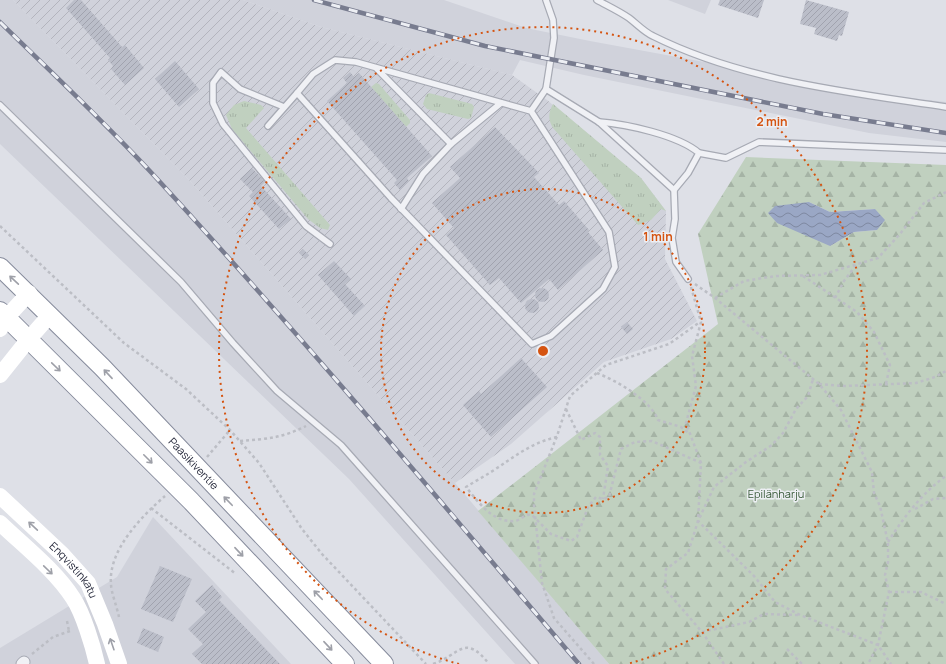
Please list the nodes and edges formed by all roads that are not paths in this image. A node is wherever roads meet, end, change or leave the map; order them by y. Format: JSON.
{"nodes":[{"id":1,"x":546,"y":0,"type":"edge"},
{"id":2,"x":597,"y":0,"type":"edge"},
{"id":3,"x":376,"y":68,"type":"junction"},
{"id":4,"x":546,"y":89,"type":"junction"},
{"id":5,"x":297,"y":93,"type":"junction"},
{"id":6,"x":501,"y":103,"type":"junction"},
{"id":7,"x":0,"y":105,"type":"edge"},
{"id":8,"x":946,"y":106,"type":"edge"},
{"id":9,"x":284,"y":107,"type":"junction"},
{"id":10,"x":531,"y":111,"type":"junction"},
{"id":11,"x":599,"y":122,"type":"junction"},
{"id":12,"x":268,"y":126,"type":"dead end"},
{"id":13,"x":451,"y":144,"type":"junction"},
{"id":14,"x":946,"y":150,"type":"edge"},
{"id":15,"x":699,"y":153,"type":"junction"},
{"id":16,"x":674,"y":190,"type":"junction"},
{"id":17,"x":401,"y":209,"type":"junction"},
{"id":18,"x":330,"y":244,"type":"dead end"},
{"id":19,"x":0,"y":266,"type":"edge"},
{"id":20,"x":688,"y":279,"type":"road end"},
{"id":21,"x":28,"y":293,"type":"junction"},
{"id":22,"x":50,"y":315,"type":"junction"},
{"id":23,"x":2,"y":319,"type":"edge"},
{"id":24,"x":28,"y":340,"type":"junction"},
{"id":25,"x":0,"y":375,"type":"edge"},
{"id":26,"x":0,"y":496,"type":"edge"},
{"id":27,"x":0,"y":523,"type":"edge"},
{"id":28,"x":97,"y":664,"type":"edge"},
{"id":29,"x":119,"y":664,"type":"edge"},
{"id":30,"x":345,"y":664,"type":"edge"},
{"id":31,"x":384,"y":664,"type":"edge"},
{"id":32,"x":535,"y":664,"type":"edge"}],
"edges":[{"from":1,"to":4,"type":"lane"},
{"from":2,"to":8,"type":"lane"},
{"from":3,"to":5,"type":"lane"},
{"from":3,"to":6,"type":"lane"},
{"from":3,"to":13,"type":"lane"},
{"from":4,"to":10,"type":"lane"},
{"from":4,"to":11,"type":"lane"},
{"from":5,"to":9,"type":"lane"},
{"from":5,"to":17,"type":"lane"},
{"from":6,"to":10,"type":"lane"},
{"from":6,"to":13,"type":"lane"},
{"from":7,"to":32,"type":"lane"},
{"from":9,"to":12,"type":"lane"},
{"from":9,"to":18,"type":"lane"},
{"from":10,"to":17,"type":"lane"},
{"from":11,"to":15,"type":"lane"},
{"from":11,"to":16,"type":"lane"},
{"from":13,"to":17,"type":"lane"},
{"from":14,"to":15,"type":"lane"},
{"from":15,"to":16,"type":"lane"},
{"from":16,"to":20,"type":"lane"},
{"from":21,"to":19,"type":"highway","name":"Paasikiventie","one_way":true},
{"from":21,"to":22,"type":"highway","name":"Paasikiventie"},
{"from":21,"to":23,"type":"main road"},
{"from":22,"to":24,"type":"main road"},
{"from":31,"to":22,"type":"highway","name":"Paasikiventie","one_way":true},
{"from":23,"to":24,"type":"highway"},
{"from":24,"to":25,"type":"main road"},
{"from":24,"to":30,"type":"highway","one_way":true},
{"from":29,"to":26,"type":"main road","name":"Enqvistinkatu","one_way":true},
{"from":27,"to":28,"type":"main road","name":"Enqvistinkatu","one_way":true}]}
